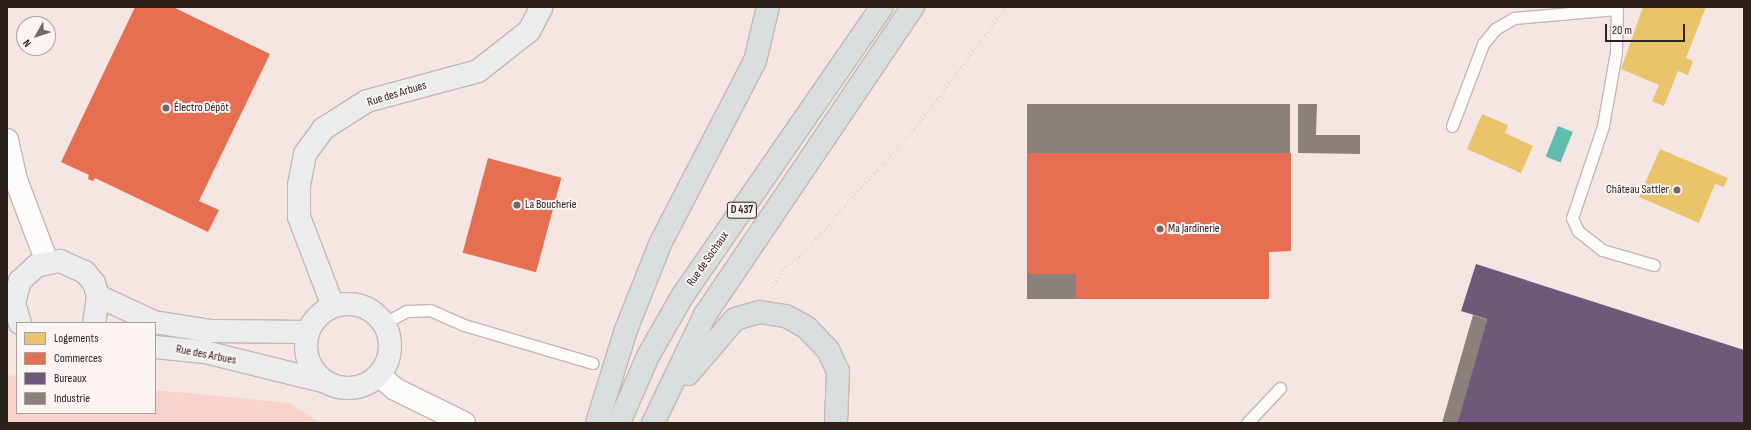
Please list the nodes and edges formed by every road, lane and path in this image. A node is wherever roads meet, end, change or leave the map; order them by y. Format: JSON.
{"nodes":[{"id":1,"x":542,"y":7,"type":"edge"},
{"id":2,"x":768,"y":7,"type":"edge"},
{"id":3,"x":882,"y":7,"type":"edge"},
{"id":4,"x":913,"y":7,"type":"edge"},
{"id":5,"x":923,"y":7,"type":"edge"},
{"id":6,"x":1006,"y":7,"type":"edge"},
{"id":7,"x":1617,"y":8,"type":"edge"},
{"id":8,"x":874,"y":64,"type":"junction"},
{"id":9,"x":1452,"y":126,"type":"dead end"},
{"id":10,"x":7,"y":140,"type":"edge"},
{"id":11,"x":47,"y":262,"type":"junction"},
{"id":12,"x":1654,"y":265,"type":"dead end"},
{"id":13,"x":98,"y":296,"type":"junction"},
{"id":14,"x":333,"y":306,"type":"junction"},
{"id":15,"x":760,"y":312,"type":"junction"},
{"id":16,"x":14,"y":318,"type":"edge"},
{"id":17,"x":94,"y":322,"type":"edge"},
{"id":18,"x":154,"y":322,"type":"edge"},
{"id":19,"x":156,"y":322,"type":"edge"},
{"id":20,"x":384,"y":323,"type":"junction"},
{"id":21,"x":307,"y":332,"type":"junction"},
{"id":22,"x":156,"y":347,"type":"edge"},
{"id":23,"x":592,"y":363,"type":"dead end"},
{"id":24,"x":379,"y":375,"type":"junction"},
{"id":25,"x":326,"y":382,"type":"junction"},
{"id":26,"x":1280,"y":388,"type":"dead end"},
{"id":27,"x":464,"y":423,"type":"edge"},
{"id":28,"x":597,"y":423,"type":"edge"},
{"id":29,"x":619,"y":423,"type":"edge"},
{"id":30,"x":654,"y":423,"type":"edge"},
{"id":31,"x":836,"y":423,"type":"edge"},
{"id":32,"x":1247,"y":423,"type":"edge"}],
"edges":[{"from":1,"to":14,"type":"main road","name":"Rue des Arbues"},
{"from":2,"to":28,"type":"main road"},
{"from":3,"to":29,"type":"main road","name":"Rue de Sochaux","number":"D 437"},
{"from":4,"to":8,"type":"main road","number":"D 437"},
{"from":5,"to":8,"type":"main road"},
{"from":6,"to":15,"type":"path"},
{"from":7,"to":9,"type":"lane"},
{"from":7,"to":12,"type":"lane"},
{"from":8,"to":30,"type":"main road","number":"D 437"},
{"from":10,"to":11,"type":"street"},
{"from":11,"to":13,"type":"main road"},
{"from":11,"to":16,"type":"main road"},
{"from":13,"to":17,"type":"main road"},
{"from":13,"to":18,"type":"main road","name":"Rue des Arbues"},
{"from":14,"to":20,"type":"main road"},
{"from":14,"to":21,"type":"main road"},
{"from":15,"to":30,"type":"main road"},
{"from":15,"to":31,"type":"main road"},
{"from":19,"to":21,"type":"main road","name":"Rue des Arbues"},
{"from":20,"to":23,"type":"lane"},
{"from":20,"to":24,"type":"main road"},
{"from":21,"to":25,"type":"main road"},
{"from":22,"to":25,"type":"main road","name":"Rue des Arbues"},
{"from":24,"to":25,"type":"main road"},
{"from":24,"to":27,"type":"street"},
{"from":26,"to":32,"type":"lane"}]}
